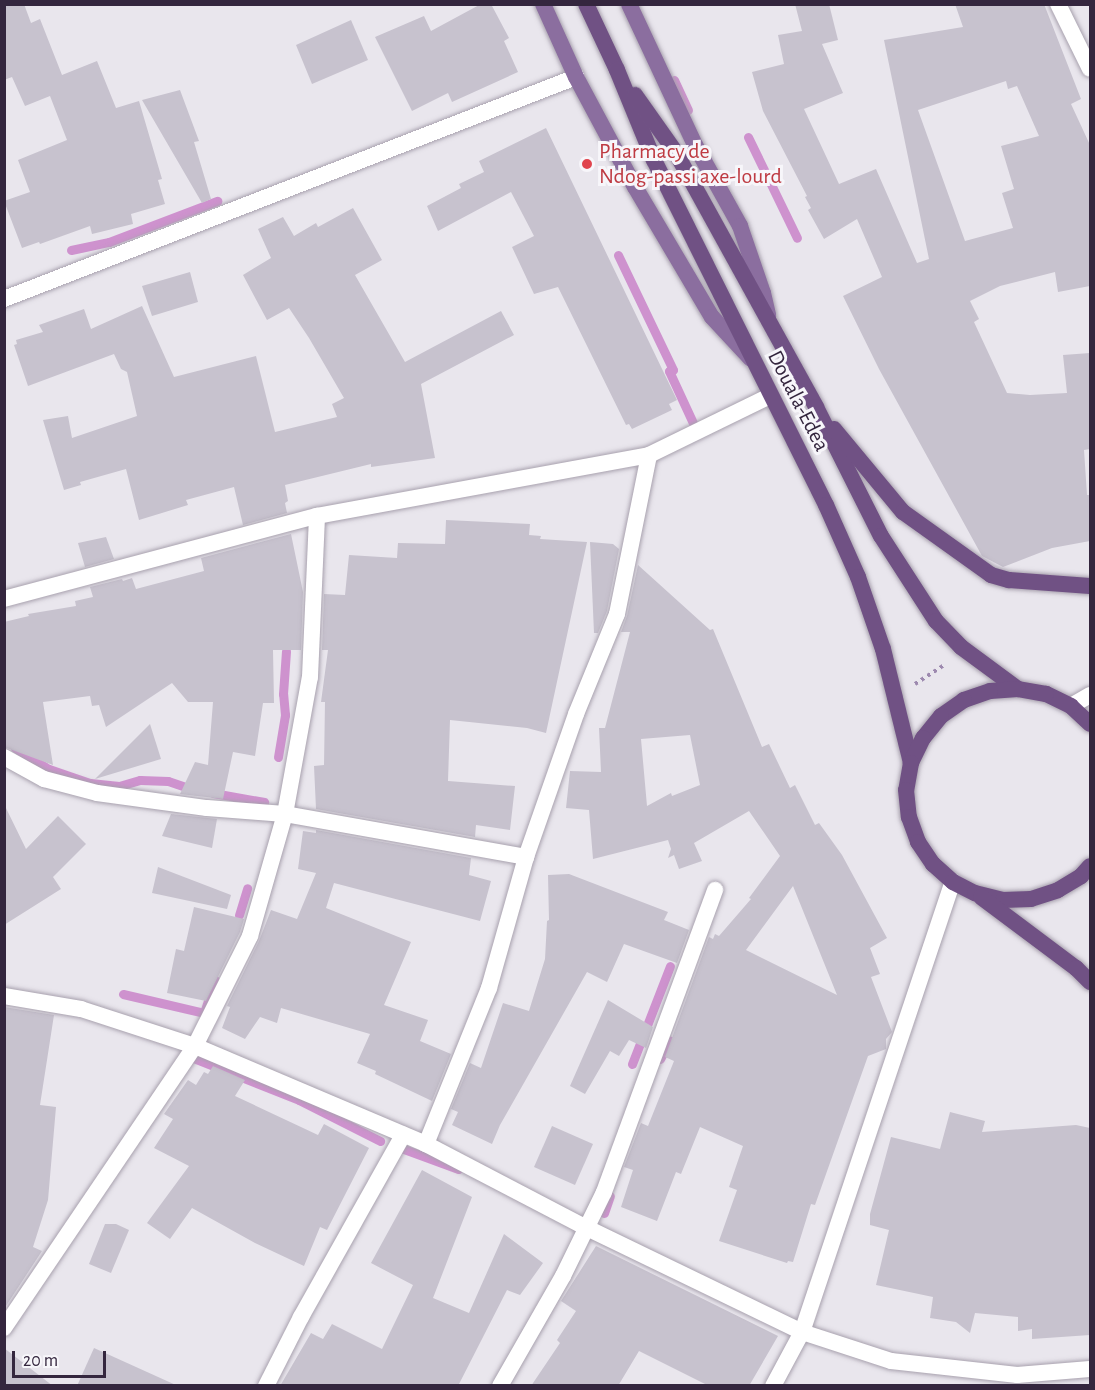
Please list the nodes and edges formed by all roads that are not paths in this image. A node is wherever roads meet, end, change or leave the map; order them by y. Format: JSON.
{"nodes":[{"id":1,"x":543,"y":4,"type":"edge"},
{"id":2,"x":586,"y":4,"type":"edge"},
{"id":3,"x":629,"y":4,"type":"edge"},
{"id":4,"x":1058,"y":4,"type":"edge"},
{"id":5,"x":1090,"y":69,"type":"edge"},
{"id":6,"x":617,"y":70,"type":"junction"},
{"id":7,"x":576,"y":77,"type":"junction"},
{"id":8,"x":4,"y":299,"type":"edge"},
{"id":9,"x":769,"y":322,"type":"junction"},
{"id":10,"x":752,"y":360,"type":"junction"},
{"id":11,"x":770,"y":396,"type":"junction"},
{"id":12,"x":816,"y":407,"type":"junction"},
{"id":13,"x":649,"y":455,"type":"junction"},
{"id":14,"x":316,"y":516,"type":"junction"},
{"id":15,"x":1090,"y":586,"type":"edge"},
{"id":16,"x":4,"y":599,"type":"edge"},
{"id":17,"x":1018,"y":689,"type":"junction"},
{"id":18,"x":1090,"y":695,"type":"edge"},
{"id":19,"x":1071,"y":706,"type":"junction"},
{"id":20,"x":1090,"y":724,"type":"edge"},
{"id":21,"x":4,"y":757,"type":"edge"},
{"id":22,"x":911,"y":763,"type":"junction"},
{"id":23,"x":285,"y":814,"type":"junction"},
{"id":24,"x":526,"y":856,"type":"junction"},
{"id":25,"x":1090,"y":866,"type":"edge"},
{"id":26,"x":953,"y":882,"type":"junction"},
{"id":27,"x":715,"y":890,"type":"dead end"},
{"id":28,"x":975,"y":893,"type":"junction"},
{"id":29,"x":1090,"y":982,"type":"edge"},
{"id":30,"x":4,"y":996,"type":"edge"},
{"id":31,"x":195,"y":1046,"type":"junction"},
{"id":32,"x":404,"y":1135,"type":"junction"},
{"id":33,"x":426,"y":1144,"type":"junction"},
{"id":34,"x":587,"y":1228,"type":"junction"},
{"id":35,"x":4,"y":1328,"type":"edge"},
{"id":36,"x":802,"y":1332,"type":"junction"},
{"id":37,"x":1090,"y":1369,"type":"edge"},
{"id":38,"x":266,"y":1386,"type":"edge"},
{"id":39,"x":500,"y":1386,"type":"edge"},
{"id":40,"x":773,"y":1386,"type":"edge"}],
"edges":[{"from":1,"to":7,"type":"main road"},
{"from":2,"to":6,"type":"highway","name":"Douala-Edea"},
{"from":3,"to":9,"type":"main road"},
{"from":4,"to":5,"type":"street"},
{"from":6,"to":9,"type":"highway","name":"Douala-Edea"},
{"from":6,"to":10,"type":"highway","name":"Douala-Edea"},
{"from":7,"to":8,"type":"street"},
{"from":7,"to":10,"type":"main road"},
{"from":9,"to":12,"type":"highway","name":"Douala-Edea"},
{"from":10,"to":11,"type":"highway","name":"Douala-Edea"},
{"from":11,"to":13,"type":"street"},
{"from":11,"to":22,"type":"highway","name":"Douala-Edea"},
{"from":12,"to":15,"type":"highway"},
{"from":12,"to":17,"type":"highway","name":"Douala-Edea"},
{"from":13,"to":14,"type":"street"},
{"from":13,"to":24,"type":"street"},
{"from":14,"to":16,"type":"street"},
{"from":14,"to":23,"type":"street"},
{"from":17,"to":19,"type":"highway"},
{"from":17,"to":22,"type":"highway"},
{"from":18,"to":19,"type":"street"},
{"from":19,"to":20,"type":"highway"},
{"from":21,"to":23,"type":"street"},
{"from":22,"to":26,"type":"highway"},
{"from":23,"to":24,"type":"street"},
{"from":23,"to":31,"type":"street"},
{"from":24,"to":33,"type":"street"},
{"from":25,"to":28,"type":"highway"},
{"from":26,"to":28,"type":"highway"},
{"from":26,"to":36,"type":"street"},
{"from":27,"to":34,"type":"street"},
{"from":28,"to":29,"type":"highway"},
{"from":30,"to":31,"type":"street"},
{"from":31,"to":32,"type":"street"},
{"from":31,"to":35,"type":"street"},
{"from":32,"to":33,"type":"street"},
{"from":32,"to":38,"type":"street"},
{"from":33,"to":34,"type":"street"},
{"from":34,"to":36,"type":"street"},
{"from":34,"to":39,"type":"street"},
{"from":36,"to":37,"type":"street"},
{"from":36,"to":40,"type":"street"}]}
